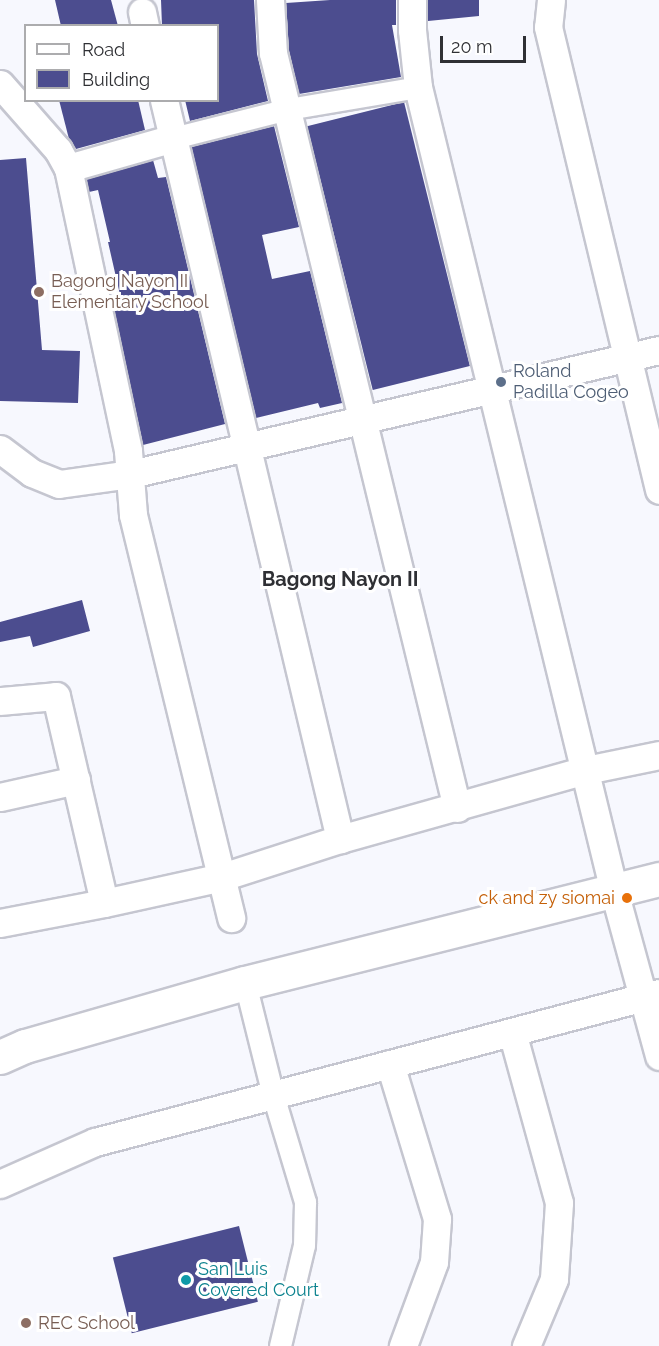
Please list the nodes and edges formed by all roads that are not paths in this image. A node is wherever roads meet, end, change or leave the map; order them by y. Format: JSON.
{"nodes":[{"id":1,"x":270,"y":0,"type":"edge"},
{"id":2,"x":412,"y":0,"type":"edge"},
{"id":3,"x":551,"y":0,"type":"edge"},
{"id":4,"x":0,"y":84,"type":"edge"},
{"id":5,"x":418,"y":87,"type":"junction"},
{"id":6,"x":164,"y":102,"type":"edge"},
{"id":7,"x":288,"y":109,"type":"junction"},
{"id":8,"x":173,"y":138,"type":"junction"},
{"id":9,"x":68,"y":168,"type":"junction"},
{"id":10,"x":659,"y":350,"type":"edge"},
{"id":11,"x":628,"y":357,"type":"junction"},
{"id":12,"x":492,"y":391,"type":"junction"},
{"id":13,"x":364,"y":421,"type":"junction"},
{"id":14,"x":0,"y":449,"type":"edge"},
{"id":15,"x":245,"y":449,"type":"junction"},
{"id":16,"x":131,"y":474,"type":"junction"},
{"id":17,"x":659,"y":490,"type":"edge"},
{"id":18,"x":0,"y":701,"type":"edge"},
{"id":19,"x":659,"y":755,"type":"edge"},
{"id":20,"x":586,"y":770,"type":"junction"},
{"id":21,"x":76,"y":780,"type":"junction"},
{"id":22,"x":0,"y":797,"type":"edge"},
{"id":23,"x":457,"y":808,"type":"junction"},
{"id":24,"x":340,"y":839,"type":"junction"},
{"id":25,"x":222,"y":877,"type":"junction"},
{"id":26,"x":659,"y":879,"type":"edge"},
{"id":27,"x":614,"y":891,"type":"junction"},
{"id":28,"x":104,"y":903,"type":"junction"},
{"id":29,"x":231,"y":918,"type":"dead end"},
{"id":30,"x":0,"y":923,"type":"edge"},
{"id":31,"x":245,"y":983,"type":"junction"},
{"id":32,"x":651,"y":995,"type":"edge"},
{"id":33,"x":512,"y":1032,"type":"junction"},
{"id":34,"x":659,"y":1056,"type":"edge"},
{"id":35,"x":0,"y":1057,"type":"edge"},
{"id":36,"x":390,"y":1064,"type":"junction"},
{"id":37,"x":273,"y":1095,"type":"junction"},
{"id":38,"x":0,"y":1184,"type":"edge"},
{"id":39,"x":280,"y":1346,"type":"edge"},
{"id":40,"x":403,"y":1346,"type":"edge"},
{"id":41,"x":526,"y":1346,"type":"edge"}],
"edges":[{"from":1,"to":7,"type":"street"},
{"from":2,"to":5,"type":"street"},
{"from":3,"to":11,"type":"street"},
{"from":4,"to":9,"type":"street"},
{"from":5,"to":7,"type":"street"},
{"from":5,"to":12,"type":"street"},
{"from":6,"to":8,"type":"street"},
{"from":7,"to":8,"type":"street"},
{"from":7,"to":13,"type":"street"},
{"from":8,"to":9,"type":"street"},
{"from":8,"to":15,"type":"street"},
{"from":9,"to":16,"type":"street"},
{"from":10,"to":11,"type":"street"},
{"from":11,"to":12,"type":"street"},
{"from":11,"to":17,"type":"street"},
{"from":12,"to":13,"type":"street"},
{"from":12,"to":20,"type":"street"},
{"from":13,"to":15,"type":"street"},
{"from":13,"to":23,"type":"street"},
{"from":14,"to":16,"type":"street"},
{"from":15,"to":16,"type":"street"},
{"from":15,"to":24,"type":"street"},
{"from":16,"to":25,"type":"street"},
{"from":18,"to":21,"type":"street"},
{"from":19,"to":20,"type":"street"},
{"from":20,"to":23,"type":"street"},
{"from":20,"to":27,"type":"street"},
{"from":21,"to":22,"type":"street"},
{"from":21,"to":28,"type":"street"},
{"from":23,"to":24,"type":"street"},
{"from":24,"to":25,"type":"street"},
{"from":25,"to":28,"type":"street"},
{"from":25,"to":29,"type":"street"},
{"from":26,"to":27,"type":"street"},
{"from":27,"to":31,"type":"street"},
{"from":27,"to":32,"type":"street"},
{"from":28,"to":30,"type":"street"},
{"from":31,"to":35,"type":"street"},
{"from":31,"to":37,"type":"street"},
{"from":32,"to":33,"type":"street"},
{"from":32,"to":34,"type":"street"},
{"from":33,"to":36,"type":"street"},
{"from":33,"to":41,"type":"street"},
{"from":36,"to":37,"type":"street"},
{"from":36,"to":40,"type":"street"},
{"from":37,"to":38,"type":"street"},
{"from":37,"to":39,"type":"street"}]}
